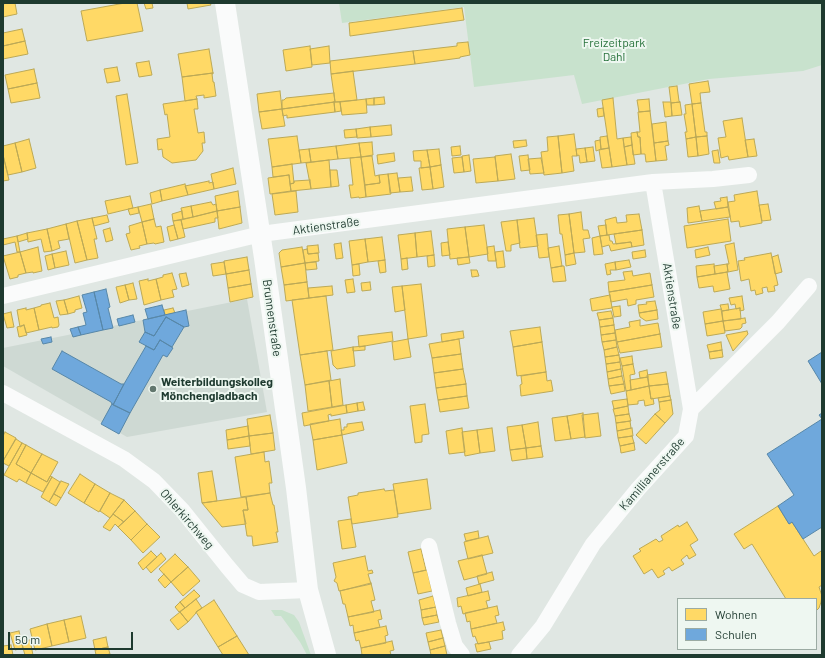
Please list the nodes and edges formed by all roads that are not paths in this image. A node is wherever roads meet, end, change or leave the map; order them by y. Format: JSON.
{"nodes":[{"id":1,"x":225,"y":3,"type":"edge"},
{"id":2,"x":749,"y":176,"type":"dead end"},
{"id":3,"x":653,"y":182,"type":"junction"},
{"id":4,"x":260,"y":234,"type":"junction"},
{"id":5,"x":809,"y":286,"type":"dead end"},
{"id":6,"x":3,"y":296,"type":"edge"},
{"id":7,"x":3,"y":393,"type":"edge"},
{"id":8,"x":691,"y":409,"type":"junction"},
{"id":9,"x":429,"y":546,"type":"dead end"},
{"id":10,"x":308,"y":590,"type":"junction"},
{"id":11,"x":326,"y":655,"type":"edge"},
{"id":12,"x":462,"y":655,"type":"edge"},
{"id":13,"x":519,"y":655,"type":"edge"}],
"edges":[{"from":1,"to":4,"type":"street","name":"Brunnenstraße"},
{"from":2,"to":3,"type":"street","name":"Aktienstraße"},
{"from":3,"to":4,"type":"street","name":"Aktienstraße"},
{"from":3,"to":8,"type":"street","name":"Aktienstraße"},
{"from":4,"to":6,"type":"street","name":"Aktienstraße"},
{"from":4,"to":10,"type":"street","name":"Brunnenstraße"},
{"from":5,"to":8,"type":"street"},
{"from":7,"to":10,"type":"street","name":"Ohlerkirchweg"},
{"from":8,"to":13,"type":"street","name":"Kamillianerstraße"},
{"from":9,"to":12,"type":"street"},
{"from":10,"to":11,"type":"street","name":"Brunnenstraße"}]}
